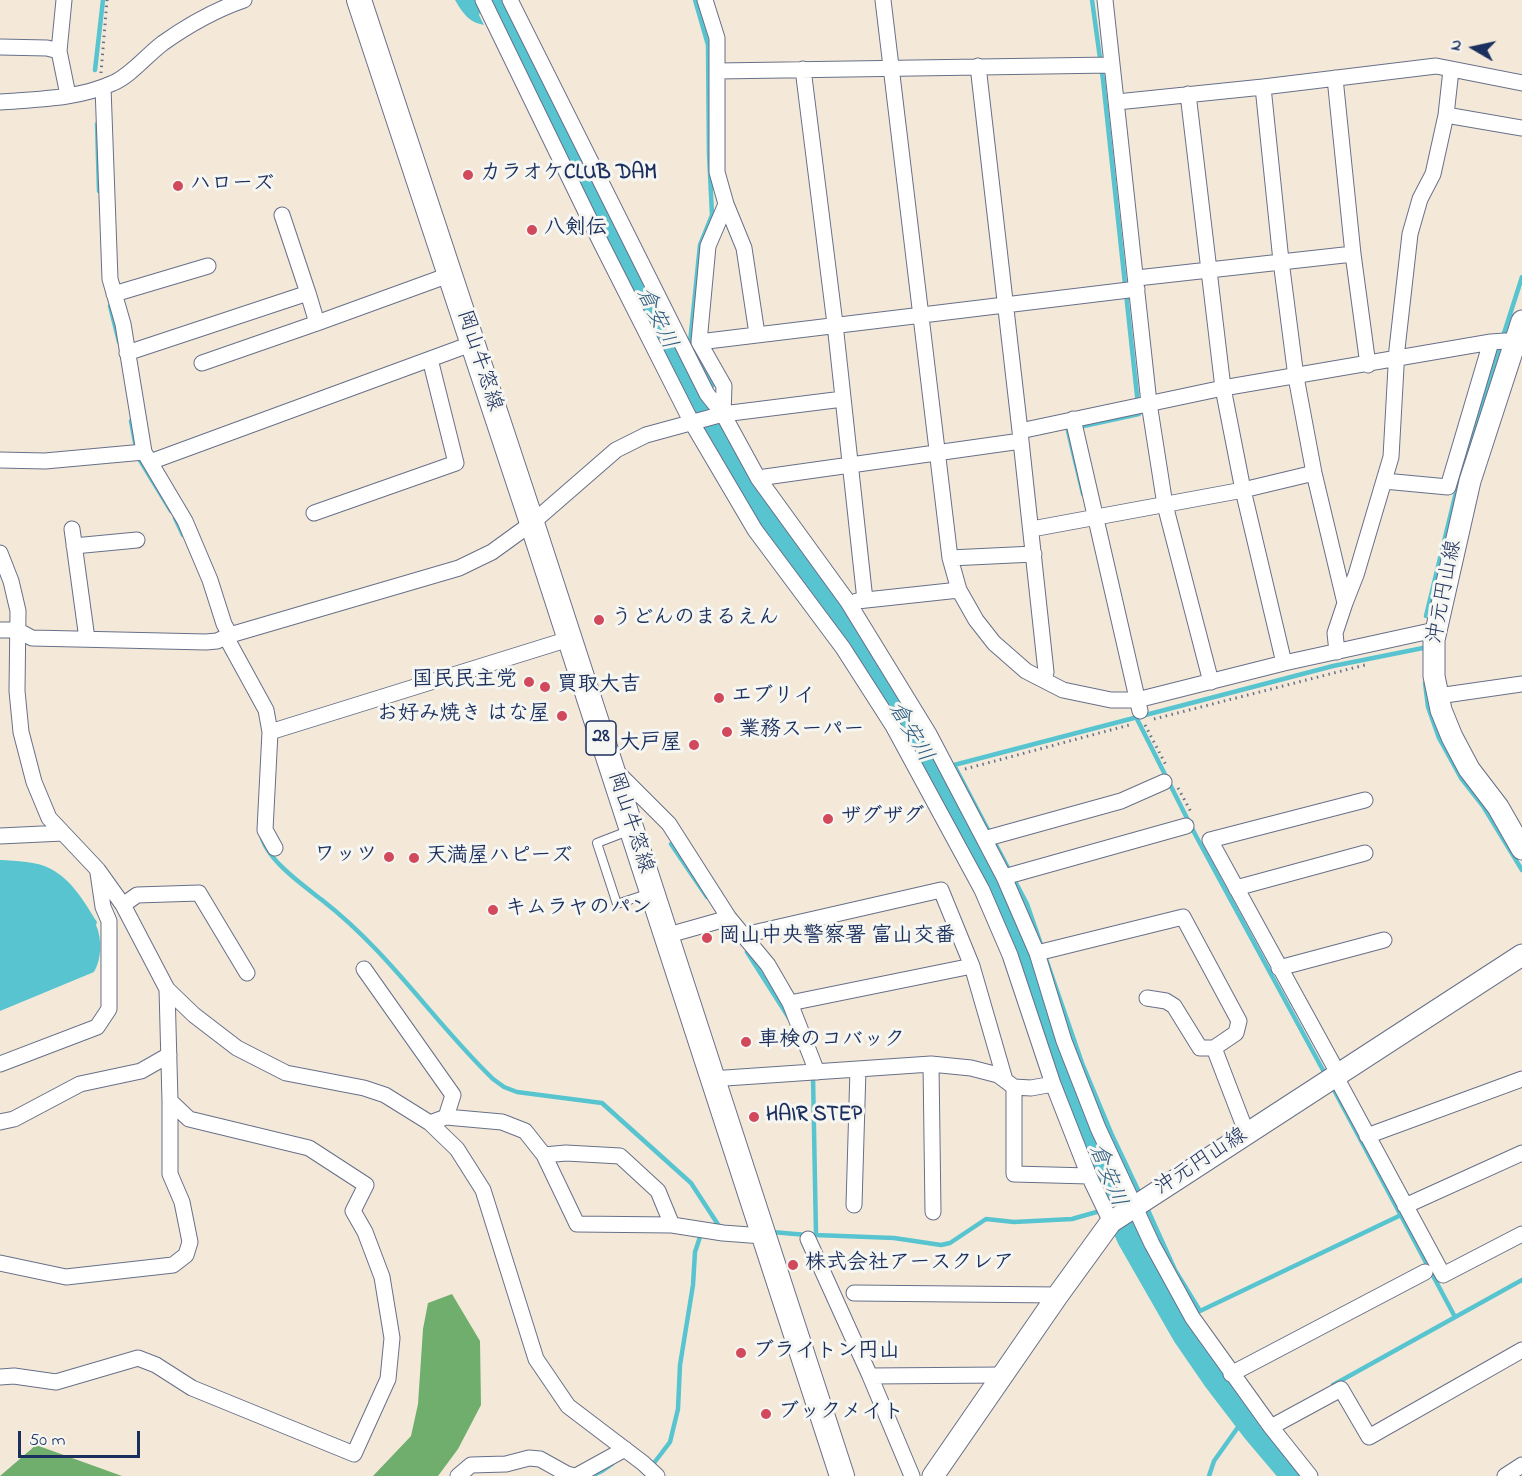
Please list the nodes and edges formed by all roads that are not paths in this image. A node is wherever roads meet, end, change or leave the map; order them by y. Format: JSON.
{"nodes":[{"id":1,"x":64,"y":0,"type":"edge"},
{"id":2,"x":359,"y":0,"type":"edge"},
{"id":3,"x":483,"y":0,"type":"edge"},
{"id":4,"x":510,"y":0,"type":"edge"},
{"id":5,"x":705,"y":0,"type":"edge"},
{"id":6,"x":883,"y":0,"type":"edge"},
{"id":7,"x":1105,"y":0,"type":"edge"},
{"id":8,"x":233,"y":2,"type":"edge"},
{"id":9,"x":0,"y":47,"type":"edge"},
{"id":10,"x":59,"y":51,"type":"junction"},
{"id":11,"x":1104,"y":64,"type":"junction"},
{"id":12,"x":978,"y":66,"type":"junction"},
{"id":13,"x":891,"y":68,"type":"junction"},
{"id":14,"x":803,"y":69,"type":"junction"},
{"id":15,"x":1451,"y":70,"type":"junction"},
{"id":16,"x":718,"y":71,"type":"junction"},
{"id":17,"x":1335,"y":78,"type":"junction"},
{"id":18,"x":1522,"y":84,"type":"edge"},
{"id":19,"x":103,"y":87,"type":"junction"},
{"id":20,"x":1263,"y":87,"type":"junction"},
{"id":21,"x":1188,"y":94,"type":"junction"},
{"id":22,"x":68,"y":95,"type":"junction"},
{"id":23,"x":0,"y":102,"type":"edge"},
{"id":24,"x":1117,"y":102,"type":"junction"},
{"id":25,"x":1446,"y":115,"type":"junction"},
{"id":26,"x":1522,"y":128,"type":"edge"},
{"id":27,"x":726,"y":204,"type":"junction"},
{"id":28,"x":282,"y":215,"type":"dead end"},
{"id":29,"x":1353,"y":254,"type":"junction"},
{"id":30,"x":1281,"y":261,"type":"junction"},
{"id":31,"x":208,"y":266,"type":"dead end"},
{"id":32,"x":1209,"y":271,"type":"junction"},
{"id":33,"x":449,"y":275,"type":"junction"},
{"id":34,"x":1131,"y":287,"type":"junction"},
{"id":35,"x":308,"y":293,"type":"junction"},
{"id":36,"x":114,"y":294,"type":"junction"},
{"id":37,"x":1004,"y":303,"type":"junction"},
{"id":38,"x":920,"y":315,"type":"junction"},
{"id":39,"x":1522,"y":321,"type":"edge"},
{"id":40,"x":317,"y":323,"type":"junction"},
{"id":41,"x":835,"y":324,"type":"junction"},
{"id":42,"x":757,"y":334,"type":"junction"},
{"id":43,"x":699,"y":342,"type":"junction"},
{"id":44,"x":1502,"y":342,"type":"junction"},
{"id":45,"x":471,"y":344,"type":"junction"},
{"id":46,"x":127,"y":353,"type":"junction"},
{"id":47,"x":430,"y":359,"type":"junction"},
{"id":48,"x":1397,"y":359,"type":"junction"},
{"id":49,"x":202,"y":363,"type":"dead end"},
{"id":50,"x":1368,"y":364,"type":"junction"},
{"id":51,"x":1296,"y":376,"type":"junction"},
{"id":52,"x":1223,"y":388,"type":"junction"},
{"id":53,"x":843,"y":399,"type":"junction"},
{"id":54,"x":1142,"y":404,"type":"junction"},
{"id":55,"x":718,"y":415,"type":"junction"},
{"id":56,"x":695,"y":422,"type":"junction"},
{"id":57,"x":1074,"y":424,"type":"junction"},
{"id":58,"x":1021,"y":436,"type":"junction"},
{"id":59,"x":936,"y":452,"type":"junction"},
{"id":60,"x":142,"y":455,"type":"junction"},
{"id":61,"x":0,"y":460,"type":"edge"},
{"id":62,"x":850,"y":464,"type":"junction"},
{"id":63,"x":1314,"y":473,"type":"junction"},
{"id":64,"x":758,"y":478,"type":"junction"},
{"id":65,"x":1384,"y":481,"type":"junction"},
{"id":66,"x":1243,"y":490,"type":"junction"},
{"id":67,"x":1165,"y":505,"type":"junction"},
{"id":68,"x":314,"y":513,"type":"dead end"},
{"id":69,"x":1091,"y":519,"type":"junction"},
{"id":70,"x":532,"y":523,"type":"junction"},
{"id":71,"x":72,"y":529,"type":"dead end"},
{"id":72,"x":1032,"y":529,"type":"junction"},
{"id":73,"x":136,"y":540,"type":"dead end"},
{"id":74,"x":74,"y":546,"type":"junction"},
{"id":75,"x":0,"y":553,"type":"edge"},
{"id":76,"x":1034,"y":554,"type":"junction"},
{"id":77,"x":950,"y":558,"type":"junction"},
{"id":78,"x":959,"y":590,"type":"junction"},
{"id":79,"x":865,"y":600,"type":"junction"},
{"id":80,"x":848,"y":602,"type":"junction"},
{"id":81,"x":1345,"y":603,"type":"junction"},
{"id":82,"x":0,"y":630,"type":"edge"},
{"id":83,"x":17,"y":630,"type":"junction"},
{"id":84,"x":1435,"y":630,"type":"junction"},
{"id":85,"x":225,"y":637,"type":"junction"},
{"id":86,"x":87,"y":639,"type":"junction"},
{"id":87,"x":569,"y":639,"type":"junction"},
{"id":88,"x":1337,"y":652,"type":"junction"},
{"id":89,"x":1284,"y":663,"type":"junction"},
{"id":90,"x":1044,"y":680,"type":"junction"},
{"id":91,"x":1211,"y":682,"type":"junction"},
{"id":92,"x":1522,"y":684,"type":"edge"},
{"id":93,"x":1438,"y":696,"type":"junction"},
{"id":94,"x":1138,"y":711,"type":"junction"},
{"id":95,"x":270,"y":732,"type":"junction"},
{"id":96,"x":916,"y":742,"type":"junction"},
{"id":97,"x":610,"y":765,"type":"junction"},
{"id":98,"x":1164,"y":782,"type":"dead end"},
{"id":99,"x":1365,"y":800,"type":"dead end"},
{"id":100,"x":1186,"y":826,"type":"dead end"},
{"id":101,"x":631,"y":830,"type":"junction"},
{"id":102,"x":63,"y":833,"type":"junction"},
{"id":103,"x":0,"y":836,"type":"edge"},
{"id":104,"x":989,"y":837,"type":"junction"},
{"id":105,"x":275,"y":848,"type":"dead end"},
{"id":106,"x":1522,"y":849,"type":"edge"},
{"id":107,"x":1365,"y":853,"type":"dead end"},
{"id":108,"x":98,"y":870,"type":"junction"},
{"id":109,"x":1009,"y":876,"type":"junction"},
{"id":110,"x":1236,"y":888,"type":"junction"},
{"id":111,"x":651,"y":893,"type":"junction"},
{"id":112,"x":123,"y":905,"type":"junction"},
{"id":113,"x":725,"y":919,"type":"junction"},
{"id":114,"x":744,"y":935,"type":"junction"},
{"id":115,"x":665,"y":936,"type":"junction"},
{"id":116,"x":1384,"y":940,"type":"dead end"},
{"id":117,"x":1042,"y":952,"type":"junction"},
{"id":118,"x":1522,"y":955,"type":"edge"},
{"id":119,"x":972,"y":966,"type":"junction"},
{"id":120,"x":1279,"y":968,"type":"junction"},
{"id":121,"x":364,"y":969,"type":"dead end"},
{"id":122,"x":247,"y":972,"type":"dead end"},
{"id":123,"x":167,"y":989,"type":"junction"},
{"id":124,"x":1147,"y":998,"type":"dead end"},
{"id":125,"x":790,"y":1003,"type":"junction"},
{"id":126,"x":1214,"y":1048,"type":"junction"},
{"id":127,"x":169,"y":1055,"type":"junction"},
{"id":128,"x":0,"y":1064,"type":"edge"},
{"id":129,"x":930,"y":1064,"type":"junction"},
{"id":130,"x":858,"y":1069,"type":"junction"},
{"id":131,"x":814,"y":1072,"type":"junction"},
{"id":132,"x":1337,"y":1076,"type":"junction"},
{"id":133,"x":711,"y":1079,"type":"junction"},
{"id":134,"x":1522,"y":1079,"type":"edge"},
{"id":135,"x":1010,"y":1084,"type":"junction"},
{"id":136,"x":1053,"y":1084,"type":"junction"},
{"id":137,"x":170,"y":1101,"type":"junction"},
{"id":138,"x":446,"y":1117,"type":"junction"},
{"id":139,"x":0,"y":1122,"type":"edge"},
{"id":140,"x":430,"y":1123,"type":"junction"},
{"id":141,"x":1247,"y":1134,"type":"junction"},
{"id":142,"x":1367,"y":1136,"type":"junction"},
{"id":143,"x":1522,"y":1153,"type":"edge"},
{"id":144,"x":544,"y":1155,"type":"junction"},
{"id":145,"x":1089,"y":1176,"type":"junction"},
{"id":146,"x":854,"y":1205,"type":"dead end"},
{"id":147,"x":1405,"y":1206,"type":"junction"},
{"id":148,"x":933,"y":1212,"type":"dead end"},
{"id":149,"x":1122,"y":1215,"type":"junction"},
{"id":150,"x":672,"y":1225,"type":"junction"},
{"id":151,"x":1522,"y":1234,"type":"edge"},
{"id":152,"x":763,"y":1236,"type":"junction"},
{"id":153,"x":808,"y":1239,"type":"dead end"},
{"id":154,"x":0,"y":1263,"type":"edge"},
{"id":155,"x":1425,"y":1272,"type":"dead end"},
{"id":156,"x":854,"y":1293,"type":"dead end"},
{"id":157,"x":1058,"y":1295,"type":"junction"},
{"id":158,"x":1522,"y":1350,"type":"edge"},
{"id":159,"x":1231,"y":1374,"type":"junction"},
{"id":160,"x":1003,"y":1375,"type":"junction"},
{"id":161,"x":870,"y":1376,"type":"junction"},
{"id":162,"x":0,"y":1377,"type":"edge"},
{"id":163,"x":1271,"y":1427,"type":"junction"},
{"id":164,"x":625,"y":1449,"type":"junction"},
{"id":165,"x":1522,"y":1465,"type":"edge"},
{"id":166,"x":458,"y":1476,"type":"edge"},
{"id":167,"x":576,"y":1476,"type":"edge"},
{"id":168,"x":657,"y":1476,"type":"edge"},
{"id":169,"x":842,"y":1476,"type":"edge"},
{"id":170,"x":912,"y":1476,"type":"edge"},
{"id":171,"x":933,"y":1476,"type":"edge"},
{"id":172,"x":1310,"y":1476,"type":"edge"},
{"id":173,"x":1505,"y":1476,"type":"edge"}],
"edges":[{"from":1,"to":10,"type":"street"},
{"from":2,"to":33,"type":"main road","name":"岡山牛窓線","number":"28"},
{"from":3,"to":56,"type":"street"},
{"from":4,"to":55,"type":"street"},
{"from":5,"to":16,"type":"street"},
{"from":6,"to":13,"type":"street"},
{"from":7,"to":11,"type":"street"},
{"from":8,"to":19,"type":"street"},
{"from":9,"to":10,"type":"street"},
{"from":10,"to":22,"type":"street"},
{"from":11,"to":12,"type":"street"},
{"from":11,"to":24,"type":"street"},
{"from":12,"to":13,"type":"street"},
{"from":12,"to":37,"type":"street"},
{"from":13,"to":14,"type":"street"},
{"from":13,"to":38,"type":"street"},
{"from":14,"to":16,"type":"street"},
{"from":14,"to":41,"type":"street"},
{"from":15,"to":17,"type":"street"},
{"from":15,"to":18,"type":"street"},
{"from":15,"to":25,"type":"street"},
{"from":16,"to":27,"type":"street"},
{"from":17,"to":20,"type":"street"},
{"from":17,"to":29,"type":"street"},
{"from":19,"to":22,"type":"street"},
{"from":19,"to":36,"type":"street"},
{"from":20,"to":21,"type":"street"},
{"from":20,"to":30,"type":"street"},
{"from":21,"to":24,"type":"street"},
{"from":21,"to":32,"type":"street"},
{"from":22,"to":23,"type":"street"},
{"from":24,"to":34,"type":"street"},
{"from":25,"to":26,"type":"street"},
{"from":25,"to":48,"type":"street"},
{"from":27,"to":42,"type":"street"},
{"from":27,"to":43,"type":"street"},
{"from":28,"to":35,"type":"street"},
{"from":29,"to":30,"type":"street"},
{"from":29,"to":50,"type":"street"},
{"from":30,"to":32,"type":"street"},
{"from":30,"to":51,"type":"street"},
{"from":31,"to":36,"type":"street"},
{"from":32,"to":34,"type":"street"},
{"from":32,"to":52,"type":"street"},
{"from":33,"to":40,"type":"street"},
{"from":33,"to":45,"type":"main road","name":"岡山牛窓線","number":"28"},
{"from":34,"to":37,"type":"street"},
{"from":34,"to":54,"type":"street"},
{"from":35,"to":40,"type":"street"},
{"from":35,"to":46,"type":"street"},
{"from":36,"to":46,"type":"street"},
{"from":37,"to":38,"type":"street"},
{"from":37,"to":58,"type":"street"},
{"from":38,"to":41,"type":"street"},
{"from":38,"to":59,"type":"street"},
{"from":39,"to":44,"type":"main road","name":"沖元円山線"},
{"from":40,"to":49,"type":"street"},
{"from":41,"to":42,"type":"street"},
{"from":41,"to":53,"type":"street"},
{"from":42,"to":43,"type":"street"},
{"from":43,"to":55,"type":"street"},
{"from":44,"to":48,"type":"street"},
{"from":44,"to":65,"type":"street"},
{"from":44,"to":84,"type":"main road","name":"沖元円山線"},
{"from":45,"to":47,"type":"street"},
{"from":45,"to":70,"type":"main road","name":"岡山牛窓線","number":"28"},
{"from":46,"to":60,"type":"street"},
{"from":47,"to":60,"type":"street"},
{"from":47,"to":68,"type":"street"},
{"from":48,"to":50,"type":"street"},
{"from":48,"to":65,"type":"street"},
{"from":50,"to":51,"type":"street"},
{"from":51,"to":52,"type":"street"},
{"from":51,"to":63,"type":"street"},
{"from":52,"to":54,"type":"street"},
{"from":52,"to":66,"type":"street"},
{"from":53,"to":55,"type":"street"},
{"from":53,"to":62,"type":"street"},
{"from":54,"to":57,"type":"street"},
{"from":54,"to":67,"type":"street"},
{"from":55,"to":56,"type":"street"},
{"from":55,"to":64,"type":"street"},
{"from":56,"to":70,"type":"street"},
{"from":56,"to":96,"type":"street"},
{"from":57,"to":58,"type":"street"},
{"from":57,"to":69,"type":"street"},
{"from":58,"to":59,"type":"street"},
{"from":58,"to":72,"type":"street"},
{"from":59,"to":62,"type":"street"},
{"from":59,"to":77,"type":"street"},
{"from":60,"to":61,"type":"street"},
{"from":60,"to":85,"type":"street"},
{"from":62,"to":64,"type":"street"},
{"from":62,"to":79,"type":"street"},
{"from":63,"to":66,"type":"street"},
{"from":63,"to":81,"type":"street"},
{"from":64,"to":80,"type":"street"},
{"from":65,"to":81,"type":"street"},
{"from":66,"to":67,"type":"street"},
{"from":66,"to":89,"type":"street"},
{"from":67,"to":69,"type":"street"},
{"from":67,"to":91,"type":"street"},
{"from":69,"to":72,"type":"street"},
{"from":69,"to":94,"type":"street"},
{"from":70,"to":85,"type":"street"},
{"from":70,"to":87,"type":"main road","name":"岡山牛窓線","number":"28"},
{"from":71,"to":74,"type":"street"},
{"from":72,"to":76,"type":"street"},
{"from":73,"to":74,"type":"street"},
{"from":74,"to":86,"type":"street"},
{"from":75,"to":83,"type":"street"},
{"from":76,"to":77,"type":"street"},
{"from":76,"to":90,"type":"street"},
{"from":77,"to":78,"type":"street"},
{"from":78,"to":79,"type":"street"},
{"from":78,"to":90,"type":"street"},
{"from":79,"to":80,"type":"street"},
{"from":80,"to":96,"type":"street"},
{"from":81,"to":88,"type":"street"},
{"from":82,"to":83,"type":"street"},
{"from":83,"to":86,"type":"street"},
{"from":83,"to":102,"type":"street"},
{"from":84,"to":88,"type":"street"},
{"from":84,"to":93,"type":"main road","name":"沖元円山線"},
{"from":85,"to":86,"type":"street"},
{"from":85,"to":95,"type":"street"},
{"from":87,"to":95,"type":"street"},
{"from":87,"to":97,"type":"main road","name":"岡山牛窓線","number":"28"},
{"from":88,"to":89,"type":"street"},
{"from":89,"to":91,"type":"street"},
{"from":90,"to":94,"type":"street"},
{"from":91,"to":94,"type":"street"},
{"from":92,"to":93,"type":"street"},
{"from":93,"to":106,"type":"main road","name":"沖元円山線"},
{"from":95,"to":105,"type":"street"},
{"from":96,"to":104,"type":"street"},
{"from":96,"to":136,"type":"street"},
{"from":97,"to":101,"type":"main road","name":"岡山牛窓線","number":"28"},
{"from":97,"to":113,"type":"street"},
{"from":98,"to":104,"type":"street"},
{"from":99,"to":110,"type":"street"},
{"from":100,"to":109,"type":"street"},
{"from":101,"to":111,"type":"main road","name":"岡山牛窓線","number":"28"},
{"from":101,"to":111,"type":"lane"},
{"from":102,"to":103,"type":"street"},
{"from":102,"to":108,"type":"street"},
{"from":104,"to":109,"type":"street"},
{"from":107,"to":110,"type":"street"},
{"from":108,"to":112,"type":"street"},
{"from":108,"to":128,"type":"street"},
{"from":109,"to":117,"type":"street"},
{"from":110,"to":120,"type":"street"},
{"from":111,"to":115,"type":"main road","name":"岡山牛窓線","number":"28"},
{"from":112,"to":122,"type":"street"},
{"from":112,"to":123,"type":"street"},
{"from":113,"to":114,"type":"street"},
{"from":113,"to":115,"type":"street"},
{"from":114,"to":119,"type":"street"},
{"from":114,"to":125,"type":"street"},
{"from":115,"to":133,"type":"main road","name":"岡山牛窓線","number":"28"},
{"from":116,"to":120,"type":"street"},
{"from":117,"to":126,"type":"street"},
{"from":117,"to":149,"type":"street"},
{"from":118,"to":132,"type":"main road","name":"沖元円山線"},
{"from":119,"to":125,"type":"street"},
{"from":119,"to":135,"type":"street"},
{"from":120,"to":132,"type":"street"},
{"from":121,"to":138,"type":"street"},
{"from":123,"to":127,"type":"street"},
{"from":123,"to":140,"type":"street"},
{"from":124,"to":126,"type":"street"},
{"from":125,"to":131,"type":"street"},
{"from":126,"to":141,"type":"street"},
{"from":127,"to":137,"type":"street"},
{"from":127,"to":139,"type":"street"},
{"from":129,"to":130,"type":"street"},
{"from":129,"to":135,"type":"street"},
{"from":129,"to":148,"type":"street"},
{"from":130,"to":131,"type":"street"},
{"from":130,"to":146,"type":"street"},
{"from":131,"to":133,"type":"street"},
{"from":132,"to":141,"type":"main road","name":"沖元円山線"},
{"from":132,"to":142,"type":"street"},
{"from":133,"to":152,"type":"main road","name":"岡山牛窓線","number":"28"},
{"from":134,"to":142,"type":"street"},
{"from":135,"to":136,"type":"street"},
{"from":135,"to":145,"type":"street"},
{"from":136,"to":145,"type":"street"},
{"from":137,"to":154,"type":"street"},
{"from":137,"to":162,"type":"street"},
{"from":138,"to":140,"type":"street"},
{"from":138,"to":144,"type":"street"},
{"from":140,"to":164,"type":"street"},
{"from":141,"to":149,"type":"main road","name":"沖元円山線"},
{"from":142,"to":147,"type":"street"},
{"from":143,"to":147,"type":"street"},
{"from":144,"to":150,"type":"street"},
{"from":144,"to":150,"type":"street"},
{"from":145,"to":149,"type":"street"},
{"from":147,"to":151,"type":"street"},
{"from":149,"to":157,"type":"main road","name":"沖元円山線"},
{"from":149,"to":159,"type":"street"},
{"from":150,"to":152,"type":"street"},
{"from":152,"to":169,"type":"main road","name":"岡山牛窓線","number":"28"},
{"from":153,"to":161,"type":"street"},
{"from":155,"to":159,"type":"street"},
{"from":156,"to":157,"type":"street"},
{"from":157,"to":160,"type":"main road","name":"沖元円山線"},
{"from":158,"to":163,"type":"street"},
{"from":159,"to":163,"type":"street"},
{"from":160,"to":161,"type":"street"},
{"from":160,"to":171,"type":"main road","name":"沖元円山線"},
{"from":161,"to":170,"type":"street"},
{"from":163,"to":172,"type":"street"},
{"from":164,"to":167,"type":"street"},
{"from":164,"to":168,"type":"street"},
{"from":165,"to":173,"type":"street"},
{"from":166,"to":167,"type":"street"}]}
